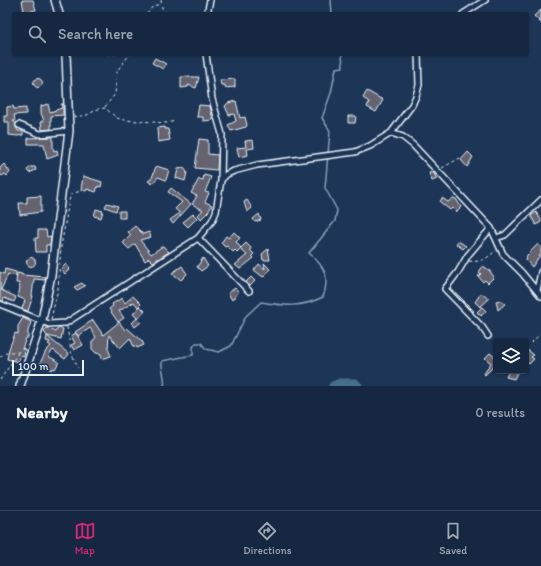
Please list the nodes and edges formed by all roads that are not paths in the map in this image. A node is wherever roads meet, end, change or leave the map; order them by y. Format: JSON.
{"nodes":[{"id":1,"x":54,"y":0,"type":"edge"},
{"id":2,"x":210,"y":0,"type":"edge"},
{"id":3,"x":484,"y":0,"type":"edge"},
{"id":4,"x":58,"y":12,"type":"edge"},
{"id":5,"x":207,"y":12,"type":"edge"},
{"id":6,"x":466,"y":12,"type":"edge"},
{"id":7,"x":66,"y":56,"type":"edge"},
{"id":8,"x":206,"y":56,"type":"edge"},
{"id":9,"x":418,"y":56,"type":"edge"},
{"id":10,"x":20,"y":125,"type":"dead end"},
{"id":11,"x":70,"y":131,"type":"junction"},
{"id":12,"x":391,"y":133,"type":"junction"},
{"id":13,"x":221,"y":180,"type":"junction"},
{"id":14,"x":541,"y":200,"type":"edge"},
{"id":15,"x":491,"y":228,"type":"junction"},
{"id":16,"x":198,"y":238,"type":"junction"},
{"id":17,"x":496,"y":238,"type":"junction"},
{"id":18,"x":541,"y":272,"type":"edge"},
{"id":19,"x":538,"y":290,"type":"junction"},
{"id":20,"x":249,"y":291,"type":"dead end"},
{"id":21,"x":541,"y":296,"type":"edge"},
{"id":22,"x":0,"y":304,"type":"edge"},
{"id":23,"x":42,"y":320,"type":"junction"},
{"id":24,"x":488,"y":336,"type":"dead end"},
{"id":25,"x":20,"y":386,"type":"edge"}],
"edges":[{"from":1,"to":4,"type":"main road"},
{"from":2,"to":5,"type":"street"},
{"from":3,"to":6,"type":"street"},
{"from":7,"to":11,"type":"main road"},
{"from":8,"to":13,"type":"street"},
{"from":9,"to":12,"type":"street"},
{"from":10,"to":11,"type":"street"},
{"from":11,"to":23,"type":"main road"},
{"from":12,"to":13,"type":"street"},
{"from":12,"to":15,"type":"street"},
{"from":13,"to":16,"type":"street"},
{"from":14,"to":17,"type":"street"},
{"from":15,"to":17,"type":"street"},
{"from":15,"to":24,"type":"street"},
{"from":16,"to":20,"type":"street"},
{"from":16,"to":23,"type":"street"},
{"from":17,"to":19,"type":"street"},
{"from":18,"to":19,"type":"street"},
{"from":19,"to":21,"type":"street"},
{"from":22,"to":23,"type":"street"},
{"from":23,"to":25,"type":"main road"}]}
